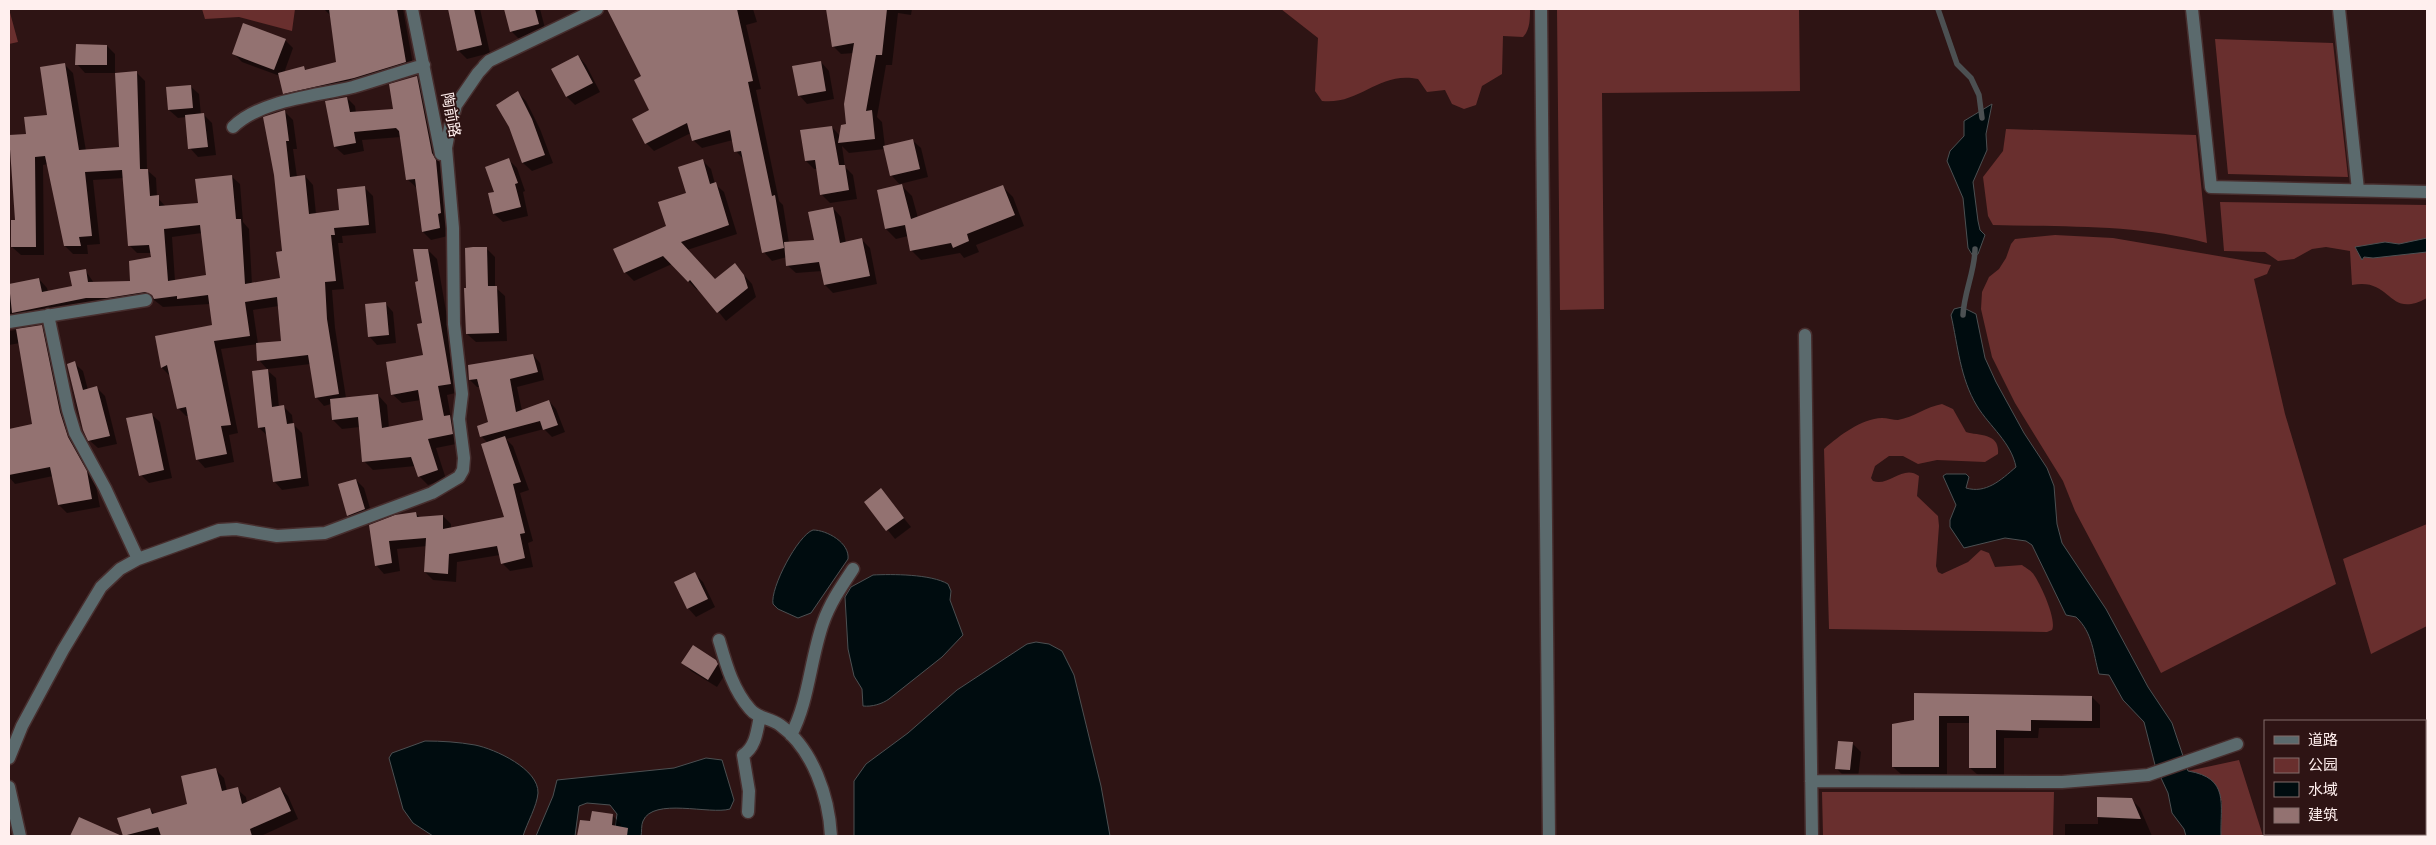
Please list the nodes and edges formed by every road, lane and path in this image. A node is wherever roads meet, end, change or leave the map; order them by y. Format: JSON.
{"nodes":[{"id":1,"x":412,"y":9,"type":"edge"},
{"id":2,"x":597,"y":9,"type":"edge"},
{"id":3,"x":1541,"y":9,"type":"edge"},
{"id":4,"x":2192,"y":9,"type":"edge"},
{"id":5,"x":2339,"y":9,"type":"edge"},
{"id":6,"x":424,"y":65,"type":"junction"},
{"id":7,"x":233,"y":127,"type":"dead end"},
{"id":8,"x":2358,"y":190,"type":"junction"},
{"id":9,"x":2427,"y":192,"type":"edge"},
{"id":10,"x":453,"y":228,"type":"junction"},
{"id":11,"x":146,"y":300,"type":"dead end"},
{"id":12,"x":48,"y":315,"type":"junction"},
{"id":13,"x":9,"y":322,"type":"edge"},
{"id":14,"x":1805,"y":335,"type":"dead end"},
{"id":15,"x":138,"y":559,"type":"junction"},
{"id":16,"x":854,"y":569,"type":"dead end"},
{"id":17,"x":719,"y":640,"type":"dead end"},
{"id":18,"x":760,"y":716,"type":"junction"},
{"id":19,"x":791,"y":735,"type":"junction"},
{"id":20,"x":2237,"y":744,"type":"dead end"},
{"id":21,"x":9,"y":758,"type":"edge"},
{"id":22,"x":1811,"y":781,"type":"junction"},
{"id":23,"x":9,"y":787,"type":"edge"},
{"id":24,"x":748,"y":812,"type":"dead end"},
{"id":25,"x":20,"y":836,"type":"edge"},
{"id":26,"x":831,"y":836,"type":"edge"},
{"id":27,"x":1549,"y":836,"type":"edge"},
{"id":28,"x":1812,"y":836,"type":"edge"}],
"edges":[{"from":1,"to":6,"type":"street","name":"陶前路"},
{"from":2,"to":10,"type":"street"},
{"from":3,"to":27,"type":"street"},
{"from":4,"to":8,"type":"street"},
{"from":5,"to":8,"type":"street"},
{"from":6,"to":7,"type":"street"},
{"from":6,"to":10,"type":"street","name":"陶前路"},
{"from":8,"to":9,"type":"street"},
{"from":10,"to":15,"type":"street"},
{"from":11,"to":12,"type":"street"},
{"from":12,"to":13,"type":"street"},
{"from":12,"to":15,"type":"street"},
{"from":14,"to":22,"type":"street"},
{"from":15,"to":21,"type":"street"},
{"from":16,"to":19,"type":"street"},
{"from":17,"to":18,"type":"street"},
{"from":18,"to":19,"type":"street"},
{"from":18,"to":24,"type":"street"},
{"from":19,"to":26,"type":"street"},
{"from":20,"to":22,"type":"street"},
{"from":22,"to":28,"type":"street"},
{"from":23,"to":25,"type":"street"}]}
